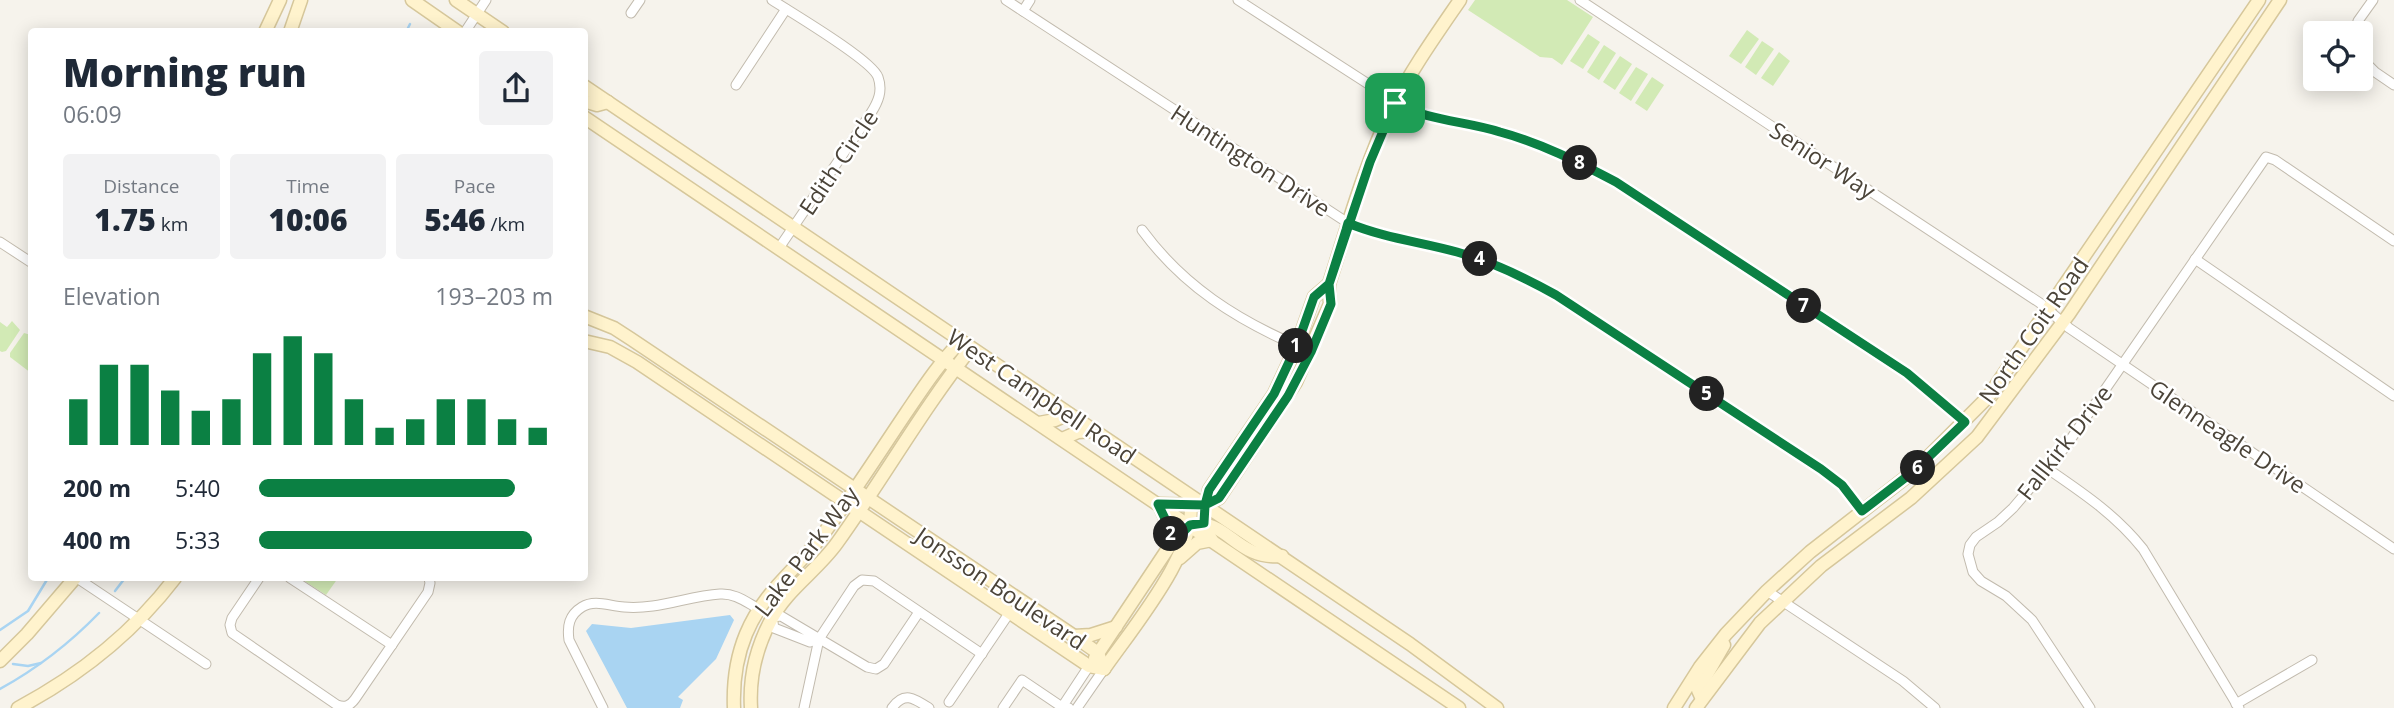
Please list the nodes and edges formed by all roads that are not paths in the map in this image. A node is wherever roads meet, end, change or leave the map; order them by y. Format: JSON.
{"nodes":[{"id":1,"x":280,"y":0,"type":"edge"},
{"id":2,"x":301,"y":0,"type":"edge"},
{"id":3,"x":412,"y":0,"type":"edge"},
{"id":4,"x":456,"y":0,"type":"edge"},
{"id":5,"x":486,"y":0,"type":"edge"},
{"id":6,"x":640,"y":0,"type":"edge"},
{"id":7,"x":772,"y":0,"type":"edge"},
{"id":8,"x":1006,"y":0,"type":"edge"},
{"id":9,"x":1030,"y":0,"type":"edge"},
{"id":10,"x":1238,"y":0,"type":"edge"},
{"id":11,"x":1460,"y":0,"type":"edge"},
{"id":12,"x":1580,"y":0,"type":"edge"},
{"id":13,"x":2259,"y":0,"type":"edge"},
{"id":14,"x":2280,"y":0,"type":"edge"},
{"id":15,"x":2372,"y":0,"type":"edge"},
{"id":16,"x":786,"y":9,"type":"junction"},
{"id":17,"x":1023,"y":11,"type":"junction"},
{"id":18,"x":631,"y":13,"type":"dead end"},
{"id":19,"x":477,"y":14,"type":"junction"},
{"id":20,"x":2359,"y":21,"type":"edge"},
{"id":21,"x":267,"y":28,"type":"edge"},
{"id":22,"x":291,"y":28,"type":"edge"},
{"id":23,"x":452,"y":28,"type":"edge"},
{"id":24,"x":468,"y":28,"type":"edge"},
{"id":25,"x":497,"y":28,"type":"edge"},
{"id":26,"x":2373,"y":70,"type":"edge"},
{"id":27,"x":736,"y":85,"type":"dead end"},
{"id":28,"x":2394,"y":85,"type":"edge"},
{"id":29,"x":588,"y":89,"type":"edge"},
{"id":30,"x":588,"y":102,"type":"edge"},
{"id":31,"x":608,"y":102,"type":"junction"},
{"id":32,"x":1395,"y":103,"type":"junction"},
{"id":33,"x":588,"y":120,"type":"edge"},
{"id":34,"x":1348,"y":223,"type":"junction"},
{"id":35,"x":793,"y":228,"type":"junction"},
{"id":36,"x":1142,"y":230,"type":"dead end"},
{"id":37,"x":2394,"y":241,"type":"edge"},
{"id":38,"x":0,"y":242,"type":"edge"},
{"id":39,"x":779,"y":248,"type":"junction"},
{"id":40,"x":2195,"y":259,"type":"junction"},
{"id":41,"x":28,"y":260,"type":"edge"},
{"id":42,"x":1329,"y":284,"type":"junction"},
{"id":43,"x":2048,"y":310,"type":"junction"},
{"id":44,"x":588,"y":318,"type":"edge"},
{"id":45,"x":2063,"y":323,"type":"junction"},
{"id":46,"x":631,"y":339,"type":"junction"},
{"id":47,"x":588,"y":342,"type":"edge"},
{"id":48,"x":966,"y":345,"type":"junction"},
{"id":49,"x":1297,"y":345,"type":"junction"},
{"id":50,"x":1311,"y":352,"type":"junction"},
{"id":51,"x":622,"y":353,"type":"junction"},
{"id":52,"x":943,"y":359,"type":"junction"},
{"id":53,"x":2123,"y":365,"type":"junction"},
{"id":54,"x":956,"y":367,"type":"junction"},
{"id":55,"x":2394,"y":396,"type":"edge"},
{"id":56,"x":1069,"y":414,"type":"junction"},
{"id":57,"x":1259,"y":416,"type":"junction"},
{"id":58,"x":1274,"y":417,"type":"junction"},
{"id":59,"x":1965,"y":422,"type":"junction"},
{"id":60,"x":1040,"y":423,"type":"junction"},
{"id":61,"x":1095,"y":431,"type":"junction"},
{"id":62,"x":1062,"y":439,"type":"junction"},
{"id":63,"x":2049,"y":469,"type":"junction"},
{"id":64,"x":855,"y":489,"type":"junction"},
{"id":65,"x":867,"y":498,"type":"junction"},
{"id":66,"x":1189,"y":499,"type":"junction"},
{"id":67,"x":846,"y":502,"type":"junction"},
{"id":68,"x":1158,"y":504,"type":"junction"},
{"id":69,"x":1205,"y":505,"type":"junction"},
{"id":70,"x":858,"y":511,"type":"junction"},
{"id":71,"x":1862,"y":511,"type":"junction"},
{"id":72,"x":1204,"y":523,"type":"junction"},
{"id":73,"x":1190,"y":525,"type":"junction"},
{"id":74,"x":881,"y":526,"type":"junction"},
{"id":75,"x":844,"y":533,"type":"junction"},
{"id":76,"x":1212,"y":540,"type":"junction"},
{"id":77,"x":1171,"y":544,"type":"junction"},
{"id":78,"x":2394,"y":549,"type":"edge"},
{"id":79,"x":1282,"y":556,"type":"junction"},
{"id":80,"x":1179,"y":558,"type":"junction"},
{"id":81,"x":979,"y":573,"type":"junction"},
{"id":82,"x":73,"y":581,"type":"edge"},
{"id":83,"x":81,"y":581,"type":"edge"},
{"id":84,"x":172,"y":581,"type":"edge"},
{"id":85,"x":257,"y":581,"type":"edge"},
{"id":86,"x":295,"y":581,"type":"edge"},
{"id":87,"x":429,"y":581,"type":"edge"},
{"id":88,"x":970,"y":585,"type":"junction"},
{"id":89,"x":1766,"y":591,"type":"junction"},
{"id":90,"x":1136,"y":596,"type":"junction"},
{"id":91,"x":1783,"y":601,"type":"junction"},
{"id":92,"x":1146,"y":607,"type":"junction"},
{"id":93,"x":759,"y":610,"type":"junction"},
{"id":94,"x":919,"y":612,"type":"junction"},
{"id":95,"x":1010,"y":612,"type":"junction"},
{"id":96,"x":772,"y":617,"type":"junction"},
{"id":97,"x":140,"y":619,"type":"junction"},
{"id":98,"x":1116,"y":627,"type":"junction"},
{"id":99,"x":1726,"y":634,"type":"junction"},
{"id":100,"x":1074,"y":636,"type":"junction"},
{"id":101,"x":819,"y":639,"type":"junction"},
{"id":102,"x":1410,"y":644,"type":"junction"},
{"id":103,"x":392,"y":645,"type":"junction"},
{"id":104,"x":1421,"y":652,"type":"junction"},
{"id":105,"x":1098,"y":653,"type":"junction"},
{"id":106,"x":982,"y":654,"type":"junction"},
{"id":107,"x":2312,"y":660,"type":"dead end"},
{"id":108,"x":0,"y":661,"type":"edge"},
{"id":109,"x":206,"y":664,"type":"dead end"},
{"id":110,"x":1090,"y":666,"type":"junction"},
{"id":111,"x":1104,"y":669,"type":"junction"},
{"id":112,"x":1404,"y":669,"type":"junction"},
{"id":113,"x":949,"y":702,"type":"dead end"},
{"id":114,"x":1699,"y":704,"type":"edge"},
{"id":115,"x":2238,"y":706,"type":"edge"},
{"id":116,"x":1065,"y":707,"type":"edge"},
{"id":117,"x":18,"y":708,"type":"edge"},
{"id":118,"x":603,"y":708,"type":"edge"},
{"id":119,"x":734,"y":708,"type":"edge"},
{"id":120,"x":751,"y":708,"type":"edge"},
{"id":121,"x":804,"y":708,"type":"edge"},
{"id":122,"x":892,"y":708,"type":"edge"},
{"id":123,"x":929,"y":708,"type":"edge"},
{"id":124,"x":1003,"y":708,"type":"edge"},
{"id":125,"x":1077,"y":708,"type":"edge"},
{"id":126,"x":1459,"y":708,"type":"edge"},
{"id":127,"x":1497,"y":708,"type":"edge"},
{"id":128,"x":1674,"y":708,"type":"edge"},
{"id":129,"x":1935,"y":708,"type":"edge"},
{"id":130,"x":2090,"y":708,"type":"edge"}],
"edges":[{"from":1,"to":21,"type":"main road"},
{"from":2,"to":22,"type":"main road"},
{"from":3,"to":23,"type":"main road"},
{"from":4,"to":19,"type":"main road"},
{"from":5,"to":19,"type":"street"},
{"from":6,"to":18,"type":"street"},
{"from":7,"to":16,"type":"street","name":"Edith Circle"},
{"from":8,"to":17,"type":"street","name":"Huntington Drive"},
{"from":9,"to":17,"type":"street"},
{"from":10,"to":32,"type":"street"},
{"from":11,"to":32,"type":"main road"},
{"from":12,"to":43,"type":"street","name":"Senior Way"},
{"from":13,"to":43,"type":"main road","name":"North Coit Road"},
{"from":14,"to":45,"type":"main road","name":"North Coit Road"},
{"from":15,"to":20,"type":"street"},
{"from":16,"to":27,"type":"street"},
{"from":16,"to":35,"type":"street","name":"Edith Circle"},
{"from":17,"to":34,"type":"street","name":"Huntington Drive"},
{"from":19,"to":24,"type":"street"},
{"from":19,"to":25,"type":"main road"},
{"from":26,"to":28,"type":"street"},
{"from":29,"to":31,"type":"main road","name":"West Campbell Road"},
{"from":30,"to":31,"type":"main road"},
{"from":31,"to":35,"type":"main road","name":"West Campbell Road"},
{"from":32,"to":34,"type":"main road"},
{"from":32,"to":59,"type":"street"},
{"from":33,"to":39,"type":"main road","name":"West Campbell Road"},
{"from":34,"to":42,"type":"main road"},
{"from":34,"to":71,"type":"street","name":"Huntington Drive"},
{"from":35,"to":39,"type":"street","name":"Edith Circle"},
{"from":35,"to":48,"type":"main road","name":"West Campbell Road"},
{"from":36,"to":49,"type":"street"},
{"from":37,"to":40,"type":"street","name":"Fallkirk Drive"},
{"from":38,"to":41,"type":"street"},
{"from":39,"to":52,"type":"main road","name":"West Campbell Road"},
{"from":40,"to":53,"type":"street","name":"Fallkirk Drive"},
{"from":40,"to":55,"type":"street"},
{"from":42,"to":49,"type":"main road"},
{"from":42,"to":50,"type":"main road"},
{"from":43,"to":45,"type":"street","name":"Senior Way"},
{"from":43,"to":59,"type":"main road","name":"North Coit Road"},
{"from":44,"to":46,"type":"main road","name":"Jonsson Boulevard"},
{"from":45,"to":53,"type":"street","name":"Glenneagle Drive"},
{"from":45,"to":91,"type":"main road","name":"North Coit Road"},
{"from":46,"to":51,"type":"main road"},
{"from":46,"to":64,"type":"main road","name":"Jonsson Boulevard"},
{"from":47,"to":51,"type":"main road","name":"Jonsson Boulevard"},
{"from":48,"to":52,"type":"main road","name":"Lake Park Way"},
{"from":48,"to":54,"type":"main road","name":"Lake Park Way"},
{"from":48,"to":56,"type":"main road","name":"West Campbell Road"},
{"from":49,"to":50,"type":"street"},
{"from":49,"to":57,"type":"main road"},
{"from":50,"to":58,"type":"main road"},
{"from":51,"to":67,"type":"main road","name":"Jonsson Boulevard"},
{"from":52,"to":54,"type":"main road","name":"West Campbell Road"},
{"from":52,"to":64,"type":"main road","name":"Lake Park Way"},
{"from":53,"to":63,"type":"street","name":"Fallkirk Drive"},
{"from":53,"to":78,"type":"street","name":"Glenneagle Drive"},
{"from":54,"to":60,"type":"main road","name":"West Campbell Road"},
{"from":54,"to":65,"type":"main road","name":"Lake Park Way"},
{"from":56,"to":60,"type":"main road"},
{"from":56,"to":61,"type":"main road","name":"West Campbell Road"},
{"from":57,"to":58,"type":"main road"},
{"from":57,"to":69,"type":"main road"},
{"from":58,"to":69,"type":"main road"},
{"from":59,"to":71,"type":"main road","name":"North Coit Road"},
{"from":60,"to":62,"type":"main road","name":"West Campbell Road"},
{"from":61,"to":62,"type":"main road"},
{"from":61,"to":66,"type":"main road","name":"West Campbell Road"},
{"from":62,"to":68,"type":"main road","name":"West Campbell Road"},
{"from":63,"to":115,"type":"street"},
{"from":63,"to":130,"type":"street","name":"Fallkirk Drive"},
{"from":64,"to":65,"type":"main road","name":"Jonsson Boulevard"},
{"from":64,"to":67,"type":"main road","name":"Lake Park Way"},
{"from":65,"to":70,"type":"main road","name":"Lake Park Way"},
{"from":65,"to":81,"type":"main road","name":"Jonsson Boulevard"},
{"from":66,"to":68,"type":"main road"},
{"from":66,"to":69,"type":"main road"},
{"from":66,"to":73,"type":"main road"},
{"from":67,"to":70,"type":"main road","name":"Jonsson Boulevard"},
{"from":67,"to":93,"type":"main road","name":"Lake Park Way"},
{"from":68,"to":73,"type":"main road","name":"West Campbell Road"},
{"from":68,"to":77,"type":"main road"},
{"from":69,"to":72,"type":"main road"},
{"from":69,"to":79,"type":"main road"},
{"from":70,"to":74,"type":"main road","name":"Jonsson Boulevard"},
{"from":70,"to":75,"type":"main road","name":"Lake Park Way"},
{"from":71,"to":89,"type":"main road","name":"North Coit Road"},
{"from":72,"to":73,"type":"main road"},
{"from":72,"to":76,"type":"main road"},
{"from":72,"to":79,"type":"main road"},
{"from":73,"to":76,"type":"main road","name":"West Campbell Road"},
{"from":73,"to":77,"type":"main road"},
{"from":73,"to":80,"type":"main road"},
{"from":74,"to":75,"type":"main road"},
{"from":74,"to":88,"type":"main road","name":"Jonsson Boulevard"},
{"from":75,"to":96,"type":"main road","name":"Lake Park Way"},
{"from":76,"to":80,"type":"main road"},
{"from":76,"to":112,"type":"main road","name":"West Campbell Road"},
{"from":77,"to":90,"type":"main road"},
{"from":79,"to":102,"type":"main road"},
{"from":80,"to":92,"type":"main road"},
{"from":81,"to":88,"type":"main road"},
{"from":81,"to":100,"type":"main road","name":"Jonsson Boulevard"},
{"from":82,"to":108,"type":"main road"},
{"from":83,"to":97,"type":"street"},
{"from":84,"to":97,"type":"main road"},
{"from":85,"to":103,"type":"street"},
{"from":86,"to":103,"type":"street"},
{"from":87,"to":103,"type":"street"},
{"from":88,"to":95,"type":"main road","name":"Jonsson Boulevard"},
{"from":89,"to":91,"type":"street"},
{"from":89,"to":99,"type":"main road","name":"North Coit Road"},
{"from":90,"to":92,"type":"main road"},
{"from":90,"to":98,"type":"main road"},
{"from":91,"to":114,"type":"main road","name":"North Coit Road"},
{"from":91,"to":129,"type":"street"},
{"from":92,"to":111,"type":"main road"},
{"from":93,"to":96,"type":"main road"},
{"from":93,"to":118,"type":"street"},
{"from":93,"to":119,"type":"main road","name":"Lake Park Way"},
{"from":94,"to":101,"type":"street"},
{"from":94,"to":101,"type":"street"},
{"from":94,"to":106,"type":"street"},
{"from":95,"to":106,"type":"street"},
{"from":95,"to":110,"type":"main road","name":"Jonsson Boulevard"},
{"from":96,"to":101,"type":"street"},
{"from":96,"to":120,"type":"main road","name":"Lake Park Way"},
{"from":97,"to":109,"type":"street"},
{"from":97,"to":117,"type":"main road"},
{"from":98,"to":100,"type":"main road"},
{"from":98,"to":105,"type":"main road"},
{"from":99,"to":114,"type":"main road"},
{"from":99,"to":128,"type":"main road","name":"North Coit Road"},
{"from":100,"to":105,"type":"main road","name":"Jonsson Boulevard"},
{"from":101,"to":121,"type":"street"},
{"from":102,"to":104,"type":"main road"},
{"from":102,"to":112,"type":"main road"},
{"from":104,"to":112,"type":"main road"},
{"from":104,"to":127,"type":"main road"},
{"from":105,"to":110,"type":"main road"},
{"from":105,"to":111,"type":"main road","name":"Jonsson Boulevard"},
{"from":106,"to":113,"type":"street"},
{"from":107,"to":115,"type":"street"},
{"from":110,"to":111,"type":"main road","name":"Jonsson Boulevard"},
{"from":110,"to":116,"type":"street"},
{"from":111,"to":125,"type":"street"},
{"from":112,"to":126,"type":"main road","name":"West Campbell Road"},
{"from":116,"to":124,"type":"street"},
{"from":122,"to":123,"type":"street"}]}
